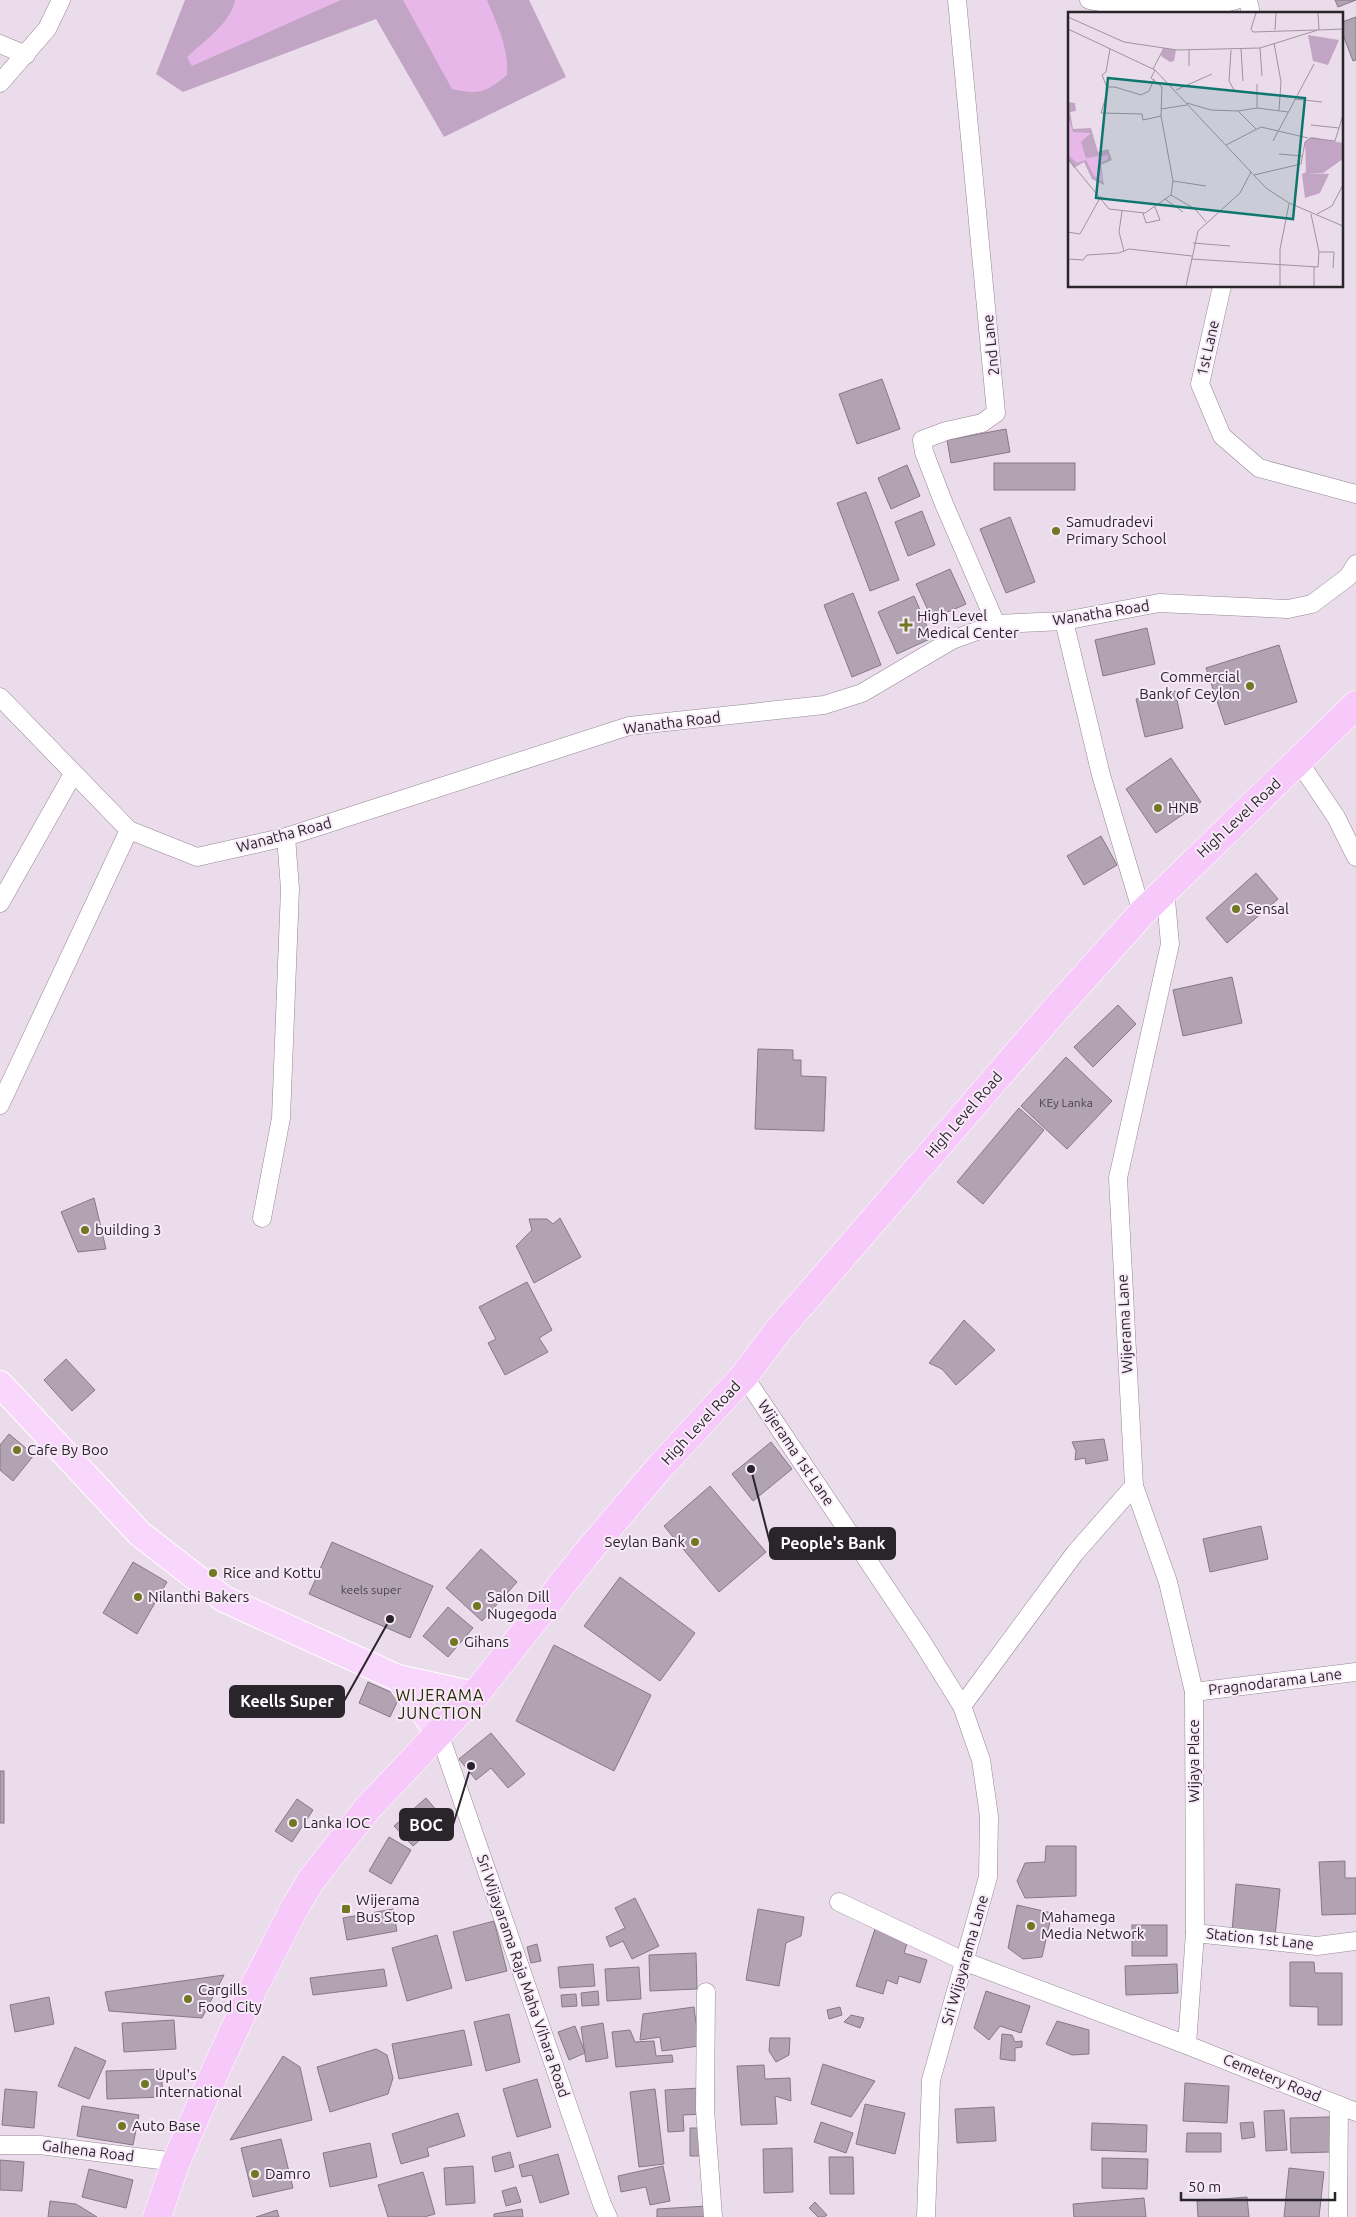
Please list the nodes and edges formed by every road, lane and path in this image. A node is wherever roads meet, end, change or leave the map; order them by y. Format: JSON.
{"nodes":[{"id":1,"x":61,"y":0,"type":"edge"},
{"id":2,"x":957,"y":0,"type":"edge"},
{"id":3,"x":1089,"y":0,"type":"edge"},
{"id":4,"x":1236,"y":0,"type":"edge"},
{"id":5,"x":0,"y":44,"type":"edge"},
{"id":6,"x":26,"y":55,"type":"junction"},
{"id":7,"x":0,"y":83,"type":"edge"},
{"id":8,"x":1222,"y":288,"type":"edge"},
{"id":9,"x":1356,"y":494,"type":"edge"},
{"id":10,"x":1356,"y":564,"type":"edge"},
{"id":11,"x":1064,"y":621,"type":"junction"},
{"id":12,"x":996,"y":624,"type":"junction"},
{"id":13,"x":0,"y":697,"type":"edge"},
{"id":14,"x":1356,"y":705,"type":"edge"},
{"id":15,"x":1298,"y":762,"type":"junction"},
{"id":16,"x":73,"y":774,"type":"junction"},
{"id":17,"x":129,"y":830,"type":"junction"},
{"id":18,"x":286,"y":837,"type":"junction"},
{"id":19,"x":1356,"y":857,"type":"edge"},
{"id":20,"x":1165,"y":889,"type":"junction"},
{"id":21,"x":0,"y":903,"type":"edge"},
{"id":22,"x":1142,"y":913,"type":"junction"},
{"id":23,"x":0,"y":1105,"type":"edge"},
{"id":24,"x":262,"y":1218,"type":"dead end"},
{"id":25,"x":744,"y":1376,"type":"junction"},
{"id":26,"x":0,"y":1384,"type":"edge"},
{"id":27,"x":1134,"y":1486,"type":"junction"},
{"id":28,"x":1356,"y":1672,"type":"edge"},
{"id":29,"x":398,"y":1678,"type":"junction"},
{"id":30,"x":1194,"y":1692,"type":"junction"},
{"id":31,"x":474,"y":1696,"type":"junction"},
{"id":32,"x":962,"y":1706,"type":"junction"},
{"id":33,"x":439,"y":1733,"type":"junction"},
{"id":34,"x":839,"y":1902,"type":"dead end"},
{"id":35,"x":1194,"y":1933,"type":"junction"},
{"id":36,"x":1356,"y":1941,"type":"edge"},
{"id":37,"x":966,"y":1962,"type":"junction"},
{"id":38,"x":706,"y":1992,"type":"dead end"},
{"id":39,"x":1188,"y":2044,"type":"junction"},
{"id":40,"x":1339,"y":2105,"type":"junction"},
{"id":41,"x":1356,"y":2112,"type":"edge"},
{"id":42,"x":0,"y":2144,"type":"edge"},
{"id":43,"x":176,"y":2162,"type":"junction"},
{"id":44,"x":157,"y":2217,"type":"edge"},
{"id":45,"x":608,"y":2217,"type":"edge"},
{"id":46,"x":712,"y":2217,"type":"edge"},
{"id":47,"x":926,"y":2217,"type":"edge"},
{"id":48,"x":1338,"y":2217,"type":"edge"}],
"edges":[{"from":1,"to":6,"type":"street"},
{"from":2,"to":12,"type":"street","name":"2nd Lane"},
{"from":3,"to":4,"type":"street"},
{"from":5,"to":6,"type":"street"},
{"from":6,"to":7,"type":"street"},
{"from":8,"to":9,"type":"street","name":"1st Lane"},
{"from":10,"to":11,"type":"street","name":"Wanatha Road"},
{"from":11,"to":12,"type":"street","name":"Wanatha Road"},
{"from":11,"to":22,"type":"street"},
{"from":12,"to":18,"type":"street","name":"Wanatha Road"},
{"from":13,"to":16,"type":"street","name":"Wanatha Road"},
{"from":14,"to":15,"type":"highway","name":"High Level Road"},
{"from":15,"to":19,"type":"street"},
{"from":15,"to":20,"type":"highway","name":"High Level Road"},
{"from":16,"to":17,"type":"street","name":"Wanatha Road"},
{"from":16,"to":21,"type":"street"},
{"from":17,"to":18,"type":"street","name":"Wanatha Road"},
{"from":17,"to":23,"type":"street"},
{"from":18,"to":24,"type":"street"},
{"from":20,"to":22,"type":"highway","name":"High Level Road"},
{"from":20,"to":27,"type":"street","name":"Wijerama Lane"},
{"from":22,"to":25,"type":"highway","name":"High Level Road"},
{"from":25,"to":31,"type":"highway","name":"High Level Road"},
{"from":25,"to":32,"type":"street","name":"Wijerama 1st Lane"},
{"from":26,"to":29,"type":"main road"},
{"from":27,"to":30,"type":"street","name":"Wijaya Place"},
{"from":27,"to":32,"type":"street"},
{"from":28,"to":30,"type":"street","name":"Pragnodarama Lane"},
{"from":29,"to":31,"type":"main road"},
{"from":29,"to":33,"type":"main road"},
{"from":30,"to":35,"type":"street","name":"Wijaya Place"},
{"from":31,"to":33,"type":"highway","name":"High Level Road"},
{"from":32,"to":37,"type":"street","name":"Sri Wijayarama Lane"},
{"from":33,"to":43,"type":"highway","name":"High Level Road"},
{"from":33,"to":45,"type":"street","name":"Sri Wijayarama Raja Maha Vihara Road"},
{"from":34,"to":37,"type":"street","name":"Cemetery Road"},
{"from":35,"to":36,"type":"street","name":"Station 1st Lane"},
{"from":35,"to":39,"type":"street","name":"Wijaya Place"},
{"from":37,"to":39,"type":"street","name":"Cemetery Road"},
{"from":37,"to":47,"type":"street","name":"Sri Wijayarama Lane"},
{"from":38,"to":46,"type":"street"},
{"from":39,"to":40,"type":"street","name":"Cemetery Road"},
{"from":40,"to":41,"type":"street","name":"Cemetery Road"},
{"from":40,"to":48,"type":"street"},
{"from":42,"to":43,"type":"street","name":"Galhena Road"},
{"from":43,"to":44,"type":"highway","name":"High Level Road"}]}
